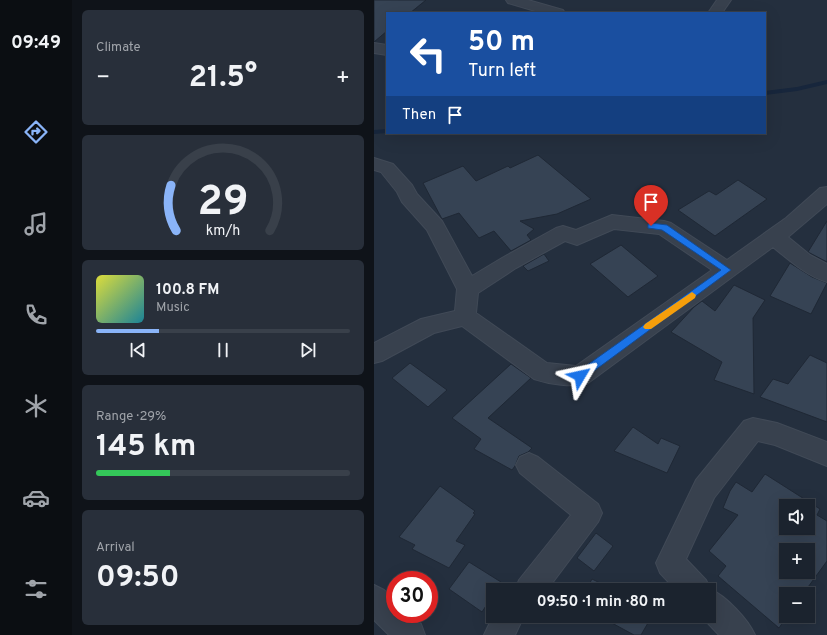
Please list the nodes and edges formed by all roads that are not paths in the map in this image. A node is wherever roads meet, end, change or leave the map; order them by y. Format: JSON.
{"nodes":[{"id":1,"x":513,"y":0,"type":"edge"},
{"id":2,"x":724,"y":0,"type":"edge"},
{"id":3,"x":555,"y":12,"type":"edge"},
{"id":4,"x":716,"y":12,"type":"edge"},
{"id":5,"x":374,"y":48,"type":"edge"},
{"id":6,"x":386,"y":50,"type":"edge"},
{"id":7,"x":374,"y":164,"type":"edge"},
{"id":8,"x":827,"y":193,"type":"edge"},
{"id":9,"x":774,"y":237,"type":"junction"},
{"id":10,"x":727,"y":270,"type":"junction"},
{"id":11,"x":827,"y":274,"type":"edge"},
{"id":12,"x":468,"y":289,"type":"junction"},
{"id":13,"x":465,"y":317,"type":"junction"},
{"id":14,"x":374,"y":354,"type":"edge"},
{"id":15,"x":827,"y":454,"type":"edge"},
{"id":16,"x":530,"y":466,"type":"dead end"},
{"id":17,"x":533,"y":583,"type":"edge"},
{"id":18,"x":689,"y":583,"type":"edge"},
{"id":19,"x":374,"y":600,"type":"edge"},
{"id":20,"x":716,"y":610,"type":"edge"},
{"id":21,"x":505,"y":623,"type":"edge"},
{"id":22,"x":410,"y":635,"type":"edge"},
{"id":23,"x":499,"y":635,"type":"edge"},
{"id":24,"x":740,"y":635,"type":"edge"}],
"edges":[{"from":1,"to":3,"type":"street"},
{"from":2,"to":4,"type":"street"},
{"from":5,"to":6,"type":"street"},
{"from":7,"to":12,"type":"street"},
{"from":8,"to":9,"type":"street"},
{"from":9,"to":10,"type":"street"},
{"from":9,"to":11,"type":"street"},
{"from":10,"to":12,"type":"street"},
{"from":10,"to":13,"type":"street"},
{"from":12,"to":13,"type":"street"},
{"from":13,"to":14,"type":"street"},
{"from":15,"to":18,"type":"street"},
{"from":16,"to":17,"type":"street"},
{"from":19,"to":22,"type":"street"},
{"from":20,"to":24,"type":"street"},
{"from":21,"to":23,"type":"street"}]}
